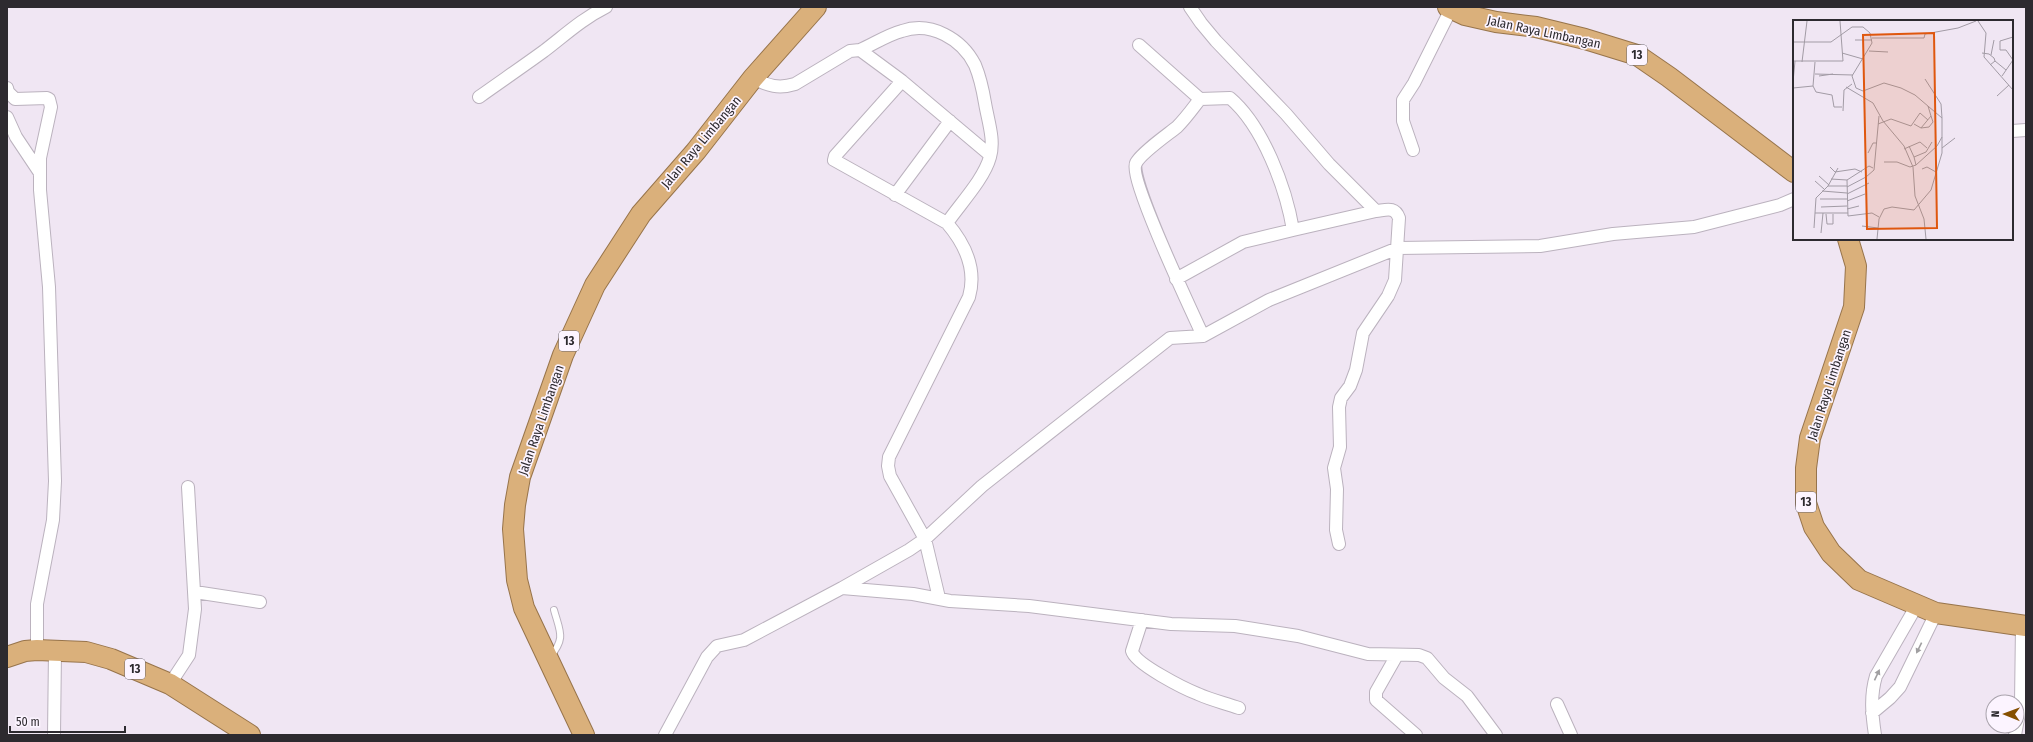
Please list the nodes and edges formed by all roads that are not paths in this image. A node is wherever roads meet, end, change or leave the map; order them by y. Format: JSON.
{"nodes":[{"id":1,"x":606,"y":7,"type":"edge"},
{"id":2,"x":816,"y":7,"type":"edge"},
{"id":3,"x":1190,"y":7,"type":"edge"},
{"id":4,"x":1449,"y":8,"type":"edge"},
{"id":5,"x":1139,"y":45,"type":"dead end"},
{"id":6,"x":860,"y":50,"type":"junction"},
{"id":7,"x":753,"y":78,"type":"junction"},
{"id":8,"x":902,"y":81,"type":"junction"},
{"id":9,"x":7,"y":88,"type":"edge"},
{"id":10,"x":479,"y":97,"type":"dead end"},
{"id":11,"x":1200,"y":98,"type":"junction"},
{"id":12,"x":7,"y":117,"type":"edge"},
{"id":13,"x":950,"y":121,"type":"junction"},
{"id":14,"x":2026,"y":130,"type":"edge"},
{"id":15,"x":2013,"y":131,"type":"edge"},
{"id":16,"x":1413,"y":150,"type":"dead end"},
{"id":17,"x":990,"y":156,"type":"junction"},
{"id":18,"x":1793,"y":171,"type":"edge"},
{"id":19,"x":40,"y":173,"type":"junction"},
{"id":20,"x":895,"y":195,"type":"junction"},
{"id":21,"x":1793,"y":199,"type":"edge"},
{"id":22,"x":1376,"y":211,"type":"junction"},
{"id":23,"x":947,"y":223,"type":"junction"},
{"id":24,"x":1293,"y":230,"type":"junction"},
{"id":25,"x":1848,"y":240,"type":"edge"},
{"id":26,"x":1398,"y":248,"type":"junction"},
{"id":27,"x":1176,"y":279,"type":"junction"},
{"id":28,"x":1203,"y":336,"type":"junction"},
{"id":29,"x":188,"y":487,"type":"dead end"},
{"id":30,"x":925,"y":539,"type":"junction"},
{"id":31,"x":1339,"y":544,"type":"dead end"},
{"id":32,"x":842,"y":588,"type":"junction"},
{"id":33,"x":195,"y":592,"type":"junction"},
{"id":34,"x":939,"y":598,"type":"junction"},
{"id":35,"x":260,"y":602,"type":"dead end"},
{"id":36,"x":1917,"y":605,"type":"junction"},
{"id":37,"x":554,"y":610,"type":"dead end"},
{"id":38,"x":1936,"y":613,"type":"junction"},
{"id":39,"x":1142,"y":620,"type":"junction"},
{"id":40,"x":2024,"y":625,"type":"edge"},
{"id":41,"x":46,"y":650,"type":"junction"},
{"id":42,"x":1397,"y":655,"type":"junction"},
{"id":43,"x":7,"y":657,"type":"edge"},
{"id":44,"x":547,"y":660,"type":"junction"},
{"id":45,"x":170,"y":684,"type":"junction"},
{"id":46,"x":1557,"y":704,"type":"dead end"},
{"id":47,"x":1239,"y":708,"type":"dead end"},
{"id":48,"x":1872,"y":713,"type":"junction"},
{"id":49,"x":54,"y":735,"type":"edge"},
{"id":50,"x":250,"y":735,"type":"edge"},
{"id":51,"x":584,"y":735,"type":"edge"},
{"id":52,"x":665,"y":735,"type":"edge"},
{"id":53,"x":1416,"y":735,"type":"edge"},
{"id":54,"x":1496,"y":735,"type":"edge"},
{"id":55,"x":1572,"y":735,"type":"edge"},
{"id":56,"x":1875,"y":735,"type":"edge"},
{"id":57,"x":2015,"y":735,"type":"edge"}],
"edges":[{"from":1,"to":10,"type":"street"},
{"from":2,"to":7,"type":"highway","name":"Jalan Raya Limbangan","number":"13"},
{"from":3,"to":22,"type":"street"},
{"from":4,"to":16,"type":"street"},
{"from":4,"to":18,"type":"highway","name":"Jalan Raya Limbangan","number":"13"},
{"from":5,"to":11,"type":"street"},
{"from":6,"to":7,"type":"street"},
{"from":6,"to":8,"type":"street"},
{"from":6,"to":17,"type":"street"},
{"from":7,"to":44,"type":"highway","name":"Jalan Raya Limbangan","number":"13"},
{"from":8,"to":13,"type":"street"},
{"from":8,"to":20,"type":"street"},
{"from":9,"to":19,"type":"street"},
{"from":11,"to":24,"type":"street"},
{"from":11,"to":27,"type":"street"},
{"from":12,"to":19,"type":"street"},
{"from":13,"to":17,"type":"street"},
{"from":13,"to":20,"type":"street"},
{"from":14,"to":15,"type":"street"},
{"from":17,"to":23,"type":"street"},
{"from":19,"to":41,"type":"street"},
{"from":20,"to":23,"type":"street"},
{"from":21,"to":26,"type":"street"},
{"from":22,"to":24,"type":"street"},
{"from":22,"to":26,"type":"street"},
{"from":23,"to":30,"type":"street"},
{"from":24,"to":27,"type":"street"},
{"from":25,"to":36,"type":"highway","name":"Jalan Raya Limbangan","number":"13"},
{"from":26,"to":28,"type":"street"},
{"from":26,"to":31,"type":"street"},
{"from":27,"to":28,"type":"street"},
{"from":28,"to":30,"type":"street"},
{"from":29,"to":33,"type":"street"},
{"from":30,"to":32,"type":"street"},
{"from":30,"to":34,"type":"street"},
{"from":32,"to":34,"type":"street"},
{"from":32,"to":52,"type":"street"},
{"from":33,"to":35,"type":"street"},
{"from":33,"to":45,"type":"street"},
{"from":34,"to":39,"type":"street"},
{"from":36,"to":38,"type":"highway","name":"Jalan Raya Limbangan","number":"13"},
{"from":48,"to":36,"type":"street","one_way":true},
{"from":37,"to":44,"type":"lane"},
{"from":38,"to":40,"type":"highway","name":"Jalan Raya Limbangan","number":"13"},
{"from":38,"to":48,"type":"street","one_way":true},
{"from":39,"to":42,"type":"street"},
{"from":39,"to":47,"type":"street"},
{"from":40,"to":57,"type":"street"},
{"from":41,"to":43,"type":"highway","number":"13"},
{"from":41,"to":45,"type":"highway","number":"13"},
{"from":41,"to":49,"type":"street"},
{"from":42,"to":53,"type":"street"},
{"from":42,"to":54,"type":"street"},
{"from":44,"to":51,"type":"highway","name":"Jalan Raya Limbangan","number":"13"},
{"from":45,"to":50,"type":"highway","number":"13"},
{"from":46,"to":55,"type":"street"},
{"from":48,"to":56,"type":"street"}]}
